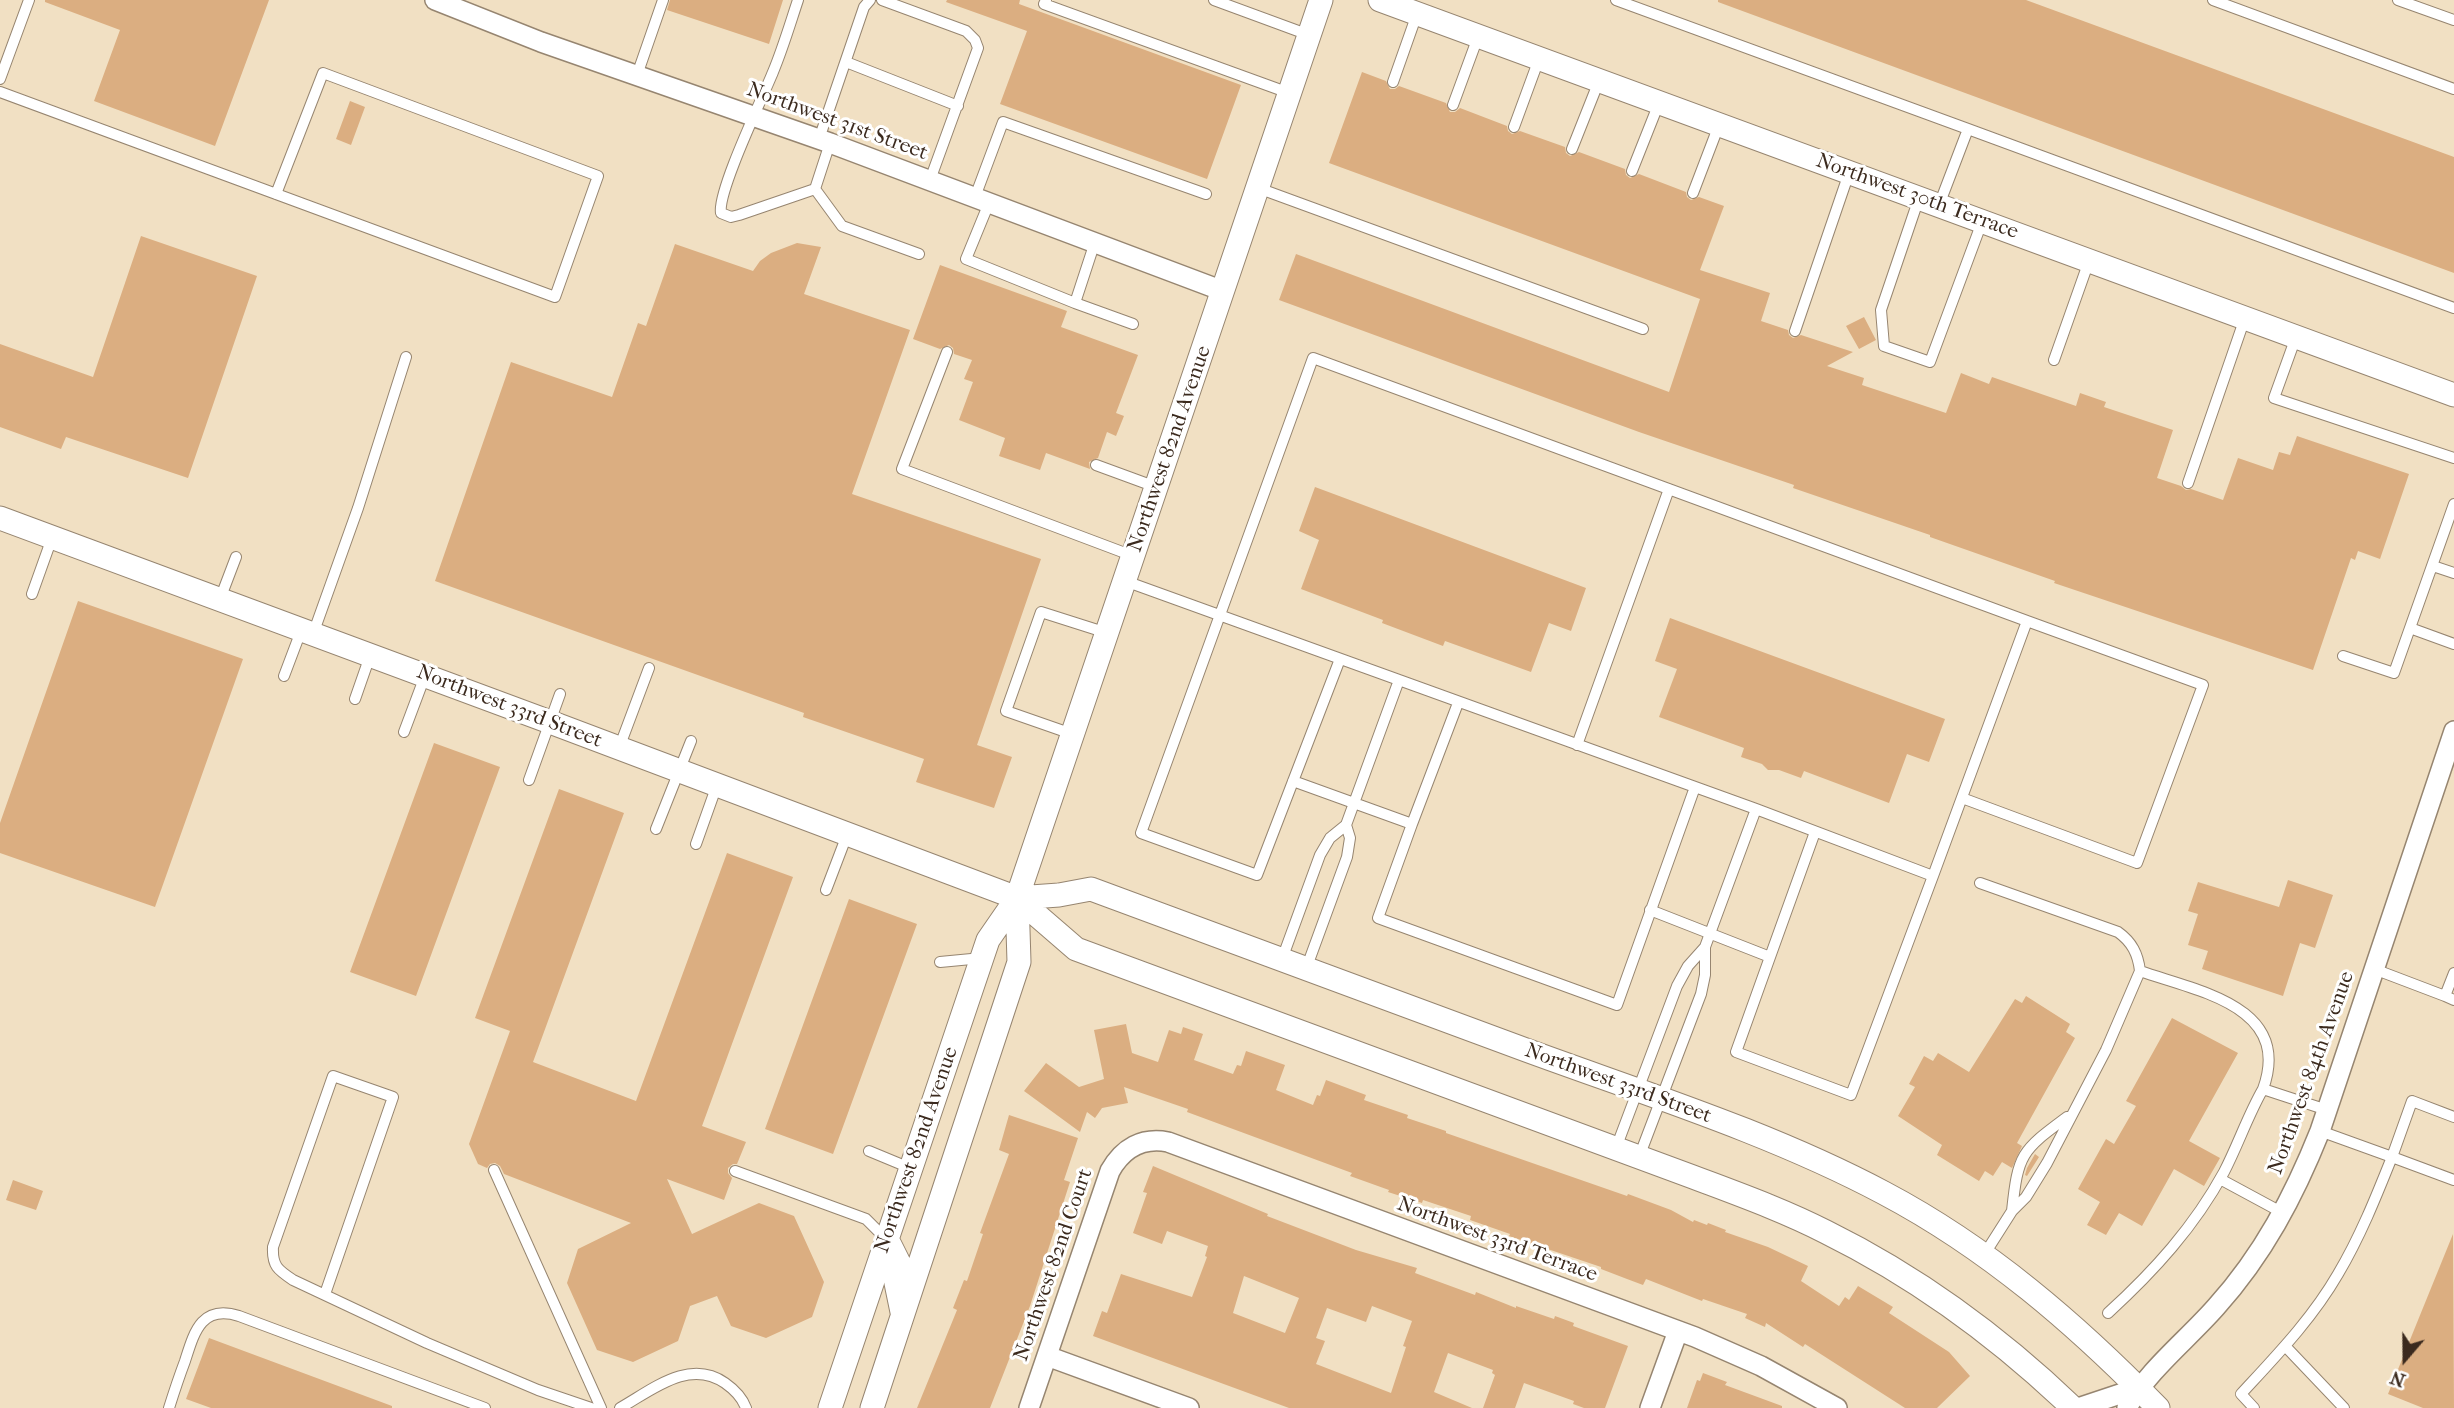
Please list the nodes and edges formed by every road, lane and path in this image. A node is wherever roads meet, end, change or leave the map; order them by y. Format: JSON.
{"nodes":[{"id":1,"x":29,"y":0,"type":"edge"},
{"id":2,"x":435,"y":0,"type":"edge"},
{"id":3,"x":663,"y":0,"type":"edge"},
{"id":4,"x":798,"y":0,"type":"edge"},
{"id":5,"x":870,"y":0,"type":"edge"},
{"id":6,"x":883,"y":0,"type":"edge"},
{"id":7,"x":1046,"y":0,"type":"edge"},
{"id":8,"x":1214,"y":0,"type":"edge"},
{"id":9,"x":1321,"y":0,"type":"edge"},
{"id":10,"x":1380,"y":0,"type":"edge"},
{"id":11,"x":1616,"y":0,"type":"edge"},
{"id":12,"x":2213,"y":0,"type":"edge"},
{"id":13,"x":2398,"y":0,"type":"edge"},
{"id":14,"x":1418,"y":14,"type":"junction"},
{"id":15,"x":2454,"y":20,"type":"edge"},
{"id":16,"x":1310,"y":35,"type":"junction"},
{"id":17,"x":1478,"y":36,"type":"junction"},
{"id":18,"x":1539,"y":58,"type":"junction"},
{"id":19,"x":846,"y":62,"type":"junction"},
{"id":20,"x":637,"y":75,"type":"junction"},
{"id":21,"x":0,"y":79,"type":"edge"},
{"id":22,"x":1599,"y":80,"type":"junction"},
{"id":23,"x":1393,"y":82,"type":"dead end"},
{"id":24,"x":2454,"y":89,"type":"edge"},
{"id":25,"x":0,"y":92,"type":"edge"},
{"id":26,"x":1290,"y":93,"type":"junction"},
{"id":27,"x":1659,"y":103,"type":"junction"},
{"id":28,"x":1453,"y":105,"type":"dead end"},
{"id":29,"x":958,"y":106,"type":"junction"},
{"id":30,"x":755,"y":116,"type":"junction"},
{"id":31,"x":1719,"y":124,"type":"junction"},
{"id":32,"x":1514,"y":127,"type":"dead end"},
{"id":33,"x":1968,"y":129,"type":"junction"},
{"id":34,"x":824,"y":141,"type":"junction"},
{"id":35,"x":1572,"y":149,"type":"dead end"},
{"id":36,"x":1632,"y":171,"type":"dead end"},
{"id":37,"x":1849,"y":173,"type":"junction"},
{"id":38,"x":930,"y":180,"type":"junction"},
{"id":39,"x":1258,"y":188,"type":"junction"},
{"id":40,"x":815,"y":189,"type":"junction"},
{"id":41,"x":1693,"y":193,"type":"dead end"},
{"id":42,"x":276,"y":194,"type":"junction"},
{"id":43,"x":1206,"y":194,"type":"dead end"},
{"id":44,"x":982,"y":200,"type":"junction"},
{"id":45,"x":1929,"y":202,"type":"junction"},
{"id":46,"x":1982,"y":221,"type":"junction"},
{"id":47,"x":1095,"y":242,"type":"junction"},
{"id":48,"x":919,"y":254,"type":"dead end"},
{"id":49,"x":2089,"y":260,"type":"junction"},
{"id":50,"x":1223,"y":291,"type":"junction"},
{"id":51,"x":1075,"y":303,"type":"junction"},
{"id":52,"x":2454,"y":308,"type":"edge"},
{"id":53,"x":2245,"y":318,"type":"junction"},
{"id":54,"x":1133,"y":324,"type":"dead end"},
{"id":55,"x":1643,"y":329,"type":"dead end"},
{"id":56,"x":1795,"y":331,"type":"dead end"},
{"id":57,"x":2296,"y":336,"type":"junction"},
{"id":58,"x":947,"y":352,"type":"dead end"},
{"id":59,"x":406,"y":357,"type":"dead end"},
{"id":60,"x":2054,"y":360,"type":"dead end"},
{"id":61,"x":2454,"y":395,"type":"edge"},
{"id":62,"x":2454,"y":458,"type":"edge"},
{"id":63,"x":1096,"y":465,"type":"dead end"},
{"id":64,"x":2188,"y":484,"type":"dead end"},
{"id":65,"x":1157,"y":487,"type":"junction"},
{"id":66,"x":1669,"y":489,"type":"junction"},
{"id":67,"x":2454,"y":504,"type":"edge"},
{"id":68,"x":0,"y":518,"type":"edge"},
{"id":69,"x":52,"y":537,"type":"junction"},
{"id":70,"x":1133,"y":556,"type":"junction"},
{"id":71,"x":236,"y":557,"type":"dead end"},
{"id":72,"x":2433,"y":566,"type":"junction"},
{"id":73,"x":2454,"y":573,"type":"edge"},
{"id":74,"x":1125,"y":581,"type":"junction"},
{"id":75,"x":32,"y":594,"type":"dead end"},
{"id":76,"x":220,"y":600,"type":"junction"},
{"id":77,"x":1221,"y":615,"type":"junction"},
{"id":78,"x":2027,"y":621,"type":"junction"},
{"id":79,"x":2410,"y":628,"type":"junction"},
{"id":80,"x":307,"y":632,"type":"junction"},
{"id":81,"x":1108,"y":633,"type":"junction"},
{"id":82,"x":2454,"y":644,"type":"edge"},
{"id":83,"x":370,"y":656,"type":"junction"},
{"id":84,"x":2343,"y":656,"type":"dead end"},
{"id":85,"x":1340,"y":659,"type":"junction"},
{"id":86,"x":649,"y":668,"type":"dead end"},
{"id":87,"x":284,"y":676,"type":"dead end"},
{"id":88,"x":426,"y":676,"type":"junction"},
{"id":89,"x":1399,"y":680,"type":"junction"},
{"id":90,"x":560,"y":694,"type":"dead end"},
{"id":91,"x":355,"y":699,"type":"dead end"},
{"id":92,"x":1458,"y":703,"type":"junction"},
{"id":93,"x":550,"y":722,"type":"junction"},
{"id":94,"x":2454,"y":731,"type":"edge"},
{"id":95,"x":404,"y":732,"type":"dead end"},
{"id":96,"x":1072,"y":734,"type":"junction"},
{"id":97,"x":691,"y":741,"type":"dead end"},
{"id":98,"x":1577,"y":745,"type":"junction"},
{"id":99,"x":619,"y":749,"type":"junction"},
{"id":100,"x":680,"y":772,"type":"junction"},
{"id":101,"x":528,"y":780,"type":"dead end"},
{"id":102,"x":1293,"y":780,"type":"junction"},
{"id":103,"x":717,"y":785,"type":"junction"},
{"id":104,"x":1695,"y":787,"type":"junction"},
{"id":105,"x":1962,"y":797,"type":"junction"},
{"id":106,"x":1354,"y":803,"type":"junction"},
{"id":107,"x":1756,"y":809,"type":"junction"},
{"id":108,"x":1412,"y":824,"type":"junction"},
{"id":109,"x":1346,"y":825,"type":"junction"},
{"id":110,"x":656,"y":829,"type":"dead end"},
{"id":111,"x":1815,"y":832,"type":"junction"},
{"id":112,"x":847,"y":834,"type":"junction"},
{"id":113,"x":696,"y":844,"type":"dead end"},
{"id":114,"x":1933,"y":876,"type":"junction"},
{"id":115,"x":1980,"y":883,"type":"dead end"},
{"id":116,"x":826,"y":890,"type":"dead end"},
{"id":117,"x":1017,"y":898,"type":"junction"},
{"id":118,"x":1650,"y":911,"type":"junction"},
{"id":119,"x":1710,"y":934,"type":"junction"},
{"id":120,"x":1705,"y":947,"type":"junction"},
{"id":121,"x":1770,"y":957,"type":"junction"},
{"id":122,"x":982,"y":958,"type":"junction"},
{"id":123,"x":1282,"y":960,"type":"junction"},
{"id":124,"x":940,"y":962,"type":"dead end"},
{"id":125,"x":1306,"y":968,"type":"junction"},
{"id":126,"x":2374,"y":969,"type":"junction"},
{"id":127,"x":2140,"y":971,"type":"junction"},
{"id":128,"x":2454,"y":973,"type":"edge"},
{"id":129,"x":2450,"y":998,"type":"edge"},
{"id":130,"x":2263,"y":1089,"type":"junction"},
{"id":131,"x":1637,"y":1091,"type":"junction"},
{"id":132,"x":1661,"y":1100,"type":"junction"},
{"id":133,"x":2327,"y":1110,"type":"junction"},
{"id":134,"x":2070,"y":1114,"type":"junction"},
{"id":135,"x":2454,"y":1117,"type":"edge"},
{"id":136,"x":2320,"y":1131,"type":"junction"},
{"id":137,"x":1134,"y":1145,"type":"joint"},
{"id":138,"x":1616,"y":1148,"type":"junction"},
{"id":139,"x":869,"y":1152,"type":"dead end"},
{"id":140,"x":1639,"y":1157,"type":"junction"},
{"id":141,"x":2392,"y":1157,"type":"junction"},
{"id":142,"x":911,"y":1168,"type":"junction"},
{"id":143,"x":494,"y":1170,"type":"dead end"},
{"id":144,"x":735,"y":1171,"type":"dead end"},
{"id":145,"x":2220,"y":1179,"type":"junction"},
{"id":146,"x":2454,"y":1180,"type":"edge"},
{"id":147,"x":2012,"y":1211,"type":"junction"},
{"id":148,"x":2283,"y":1213,"type":"junction"},
{"id":149,"x":887,"y":1239,"type":"junction"},
{"id":150,"x":1984,"y":1255,"type":"junction"},
{"id":151,"x":325,"y":1294,"type":"junction"},
{"id":152,"x":2108,"y":1313,"type":"dead end"},
{"id":153,"x":903,"y":1315,"type":"junction"},
{"id":154,"x":1678,"y":1331,"type":"junction"},
{"id":155,"x":2286,"y":1346,"type":"junction"},
{"id":156,"x":1047,"y":1356,"type":"junction"},
{"id":157,"x":2138,"y":1388,"type":"junction"},
{"id":158,"x":169,"y":1408,"type":"edge"},
{"id":159,"x":485,"y":1408,"type":"edge"},
{"id":160,"x":591,"y":1408,"type":"edge"},
{"id":161,"x":601,"y":1408,"type":"edge"},
{"id":162,"x":620,"y":1408,"type":"edge"},
{"id":163,"x":746,"y":1408,"type":"edge"},
{"id":164,"x":830,"y":1408,"type":"edge"},
{"id":165,"x":872,"y":1408,"type":"edge"},
{"id":166,"x":1029,"y":1408,"type":"edge"},
{"id":167,"x":1189,"y":1408,"type":"edge"},
{"id":168,"x":1650,"y":1408,"type":"edge"},
{"id":169,"x":1837,"y":1408,"type":"edge"},
{"id":170,"x":2073,"y":1408,"type":"edge"},
{"id":171,"x":2078,"y":1408,"type":"edge"},
{"id":172,"x":2127,"y":1408,"type":"edge"},
{"id":173,"x":2158,"y":1408,"type":"edge"},
{"id":174,"x":2254,"y":1408,"type":"edge"},
{"id":175,"x":2344,"y":1408,"type":"edge"}],
"edges":[{"from":1,"to":21,"type":"lane"},
{"from":2,"to":20,"type":"street","name":"Northwest 31st Street"},
{"from":3,"to":20,"type":"lane"},
{"from":4,"to":30,"type":"lane"},
{"from":5,"to":19,"type":"lane"},
{"from":6,"to":29,"type":"lane"},
{"from":7,"to":26,"type":"lane"},
{"from":8,"to":16,"type":"lane"},
{"from":9,"to":16,"type":"street","name":"Northwest 82nd Avenue"},
{"from":10,"to":14,"type":"street","name":"Northwest 30th Terrace"},
{"from":11,"to":33,"type":"lane"},
{"from":12,"to":24,"type":"lane"},
{"from":13,"to":15,"type":"lane"},
{"from":14,"to":17,"type":"street","name":"Northwest 30th Terrace"},
{"from":14,"to":23,"type":"lane"},
{"from":16,"to":26,"type":"street","name":"Northwest 82nd Avenue"},
{"from":17,"to":18,"type":"street","name":"Northwest 30th Terrace"},
{"from":17,"to":28,"type":"lane"},
{"from":18,"to":22,"type":"street","name":"Northwest 30th Terrace"},
{"from":18,"to":32,"type":"lane"},
{"from":19,"to":29,"type":"lane"},
{"from":19,"to":34,"type":"lane"},
{"from":20,"to":30,"type":"street","name":"Northwest 31st Street"},
{"from":22,"to":27,"type":"street","name":"Northwest 30th Terrace"},
{"from":22,"to":35,"type":"lane"},
{"from":25,"to":42,"type":"lane"},
{"from":26,"to":39,"type":"street","name":"Northwest 82nd Avenue"},
{"from":27,"to":31,"type":"street","name":"Northwest 30th Terrace"},
{"from":27,"to":36,"type":"lane"},
{"from":29,"to":38,"type":"lane"},
{"from":30,"to":34,"type":"street","name":"Northwest 31st Street"},
{"from":30,"to":40,"type":"lane"},
{"from":31,"to":37,"type":"street","name":"Northwest 30th Terrace"},
{"from":31,"to":41,"type":"lane"},
{"from":33,"to":45,"type":"lane"},
{"from":33,"to":52,"type":"lane"},
{"from":34,"to":38,"type":"street","name":"Northwest 31st Street"},
{"from":34,"to":40,"type":"lane"},
{"from":37,"to":45,"type":"street","name":"Northwest 30th Terrace"},
{"from":37,"to":56,"type":"lane"},
{"from":38,"to":44,"type":"street","name":"Northwest 31st Street"},
{"from":39,"to":50,"type":"street","name":"Northwest 82nd Avenue"},
{"from":39,"to":55,"type":"lane"},
{"from":40,"to":48,"type":"lane"},
{"from":42,"to":42,"type":"lane"},
{"from":43,"to":44,"type":"lane"},
{"from":44,"to":47,"type":"street","name":"Northwest 31st Street"},
{"from":44,"to":51,"type":"lane"},
{"from":45,"to":46,"type":"street","name":"Northwest 30th Terrace"},
{"from":45,"to":46,"type":"lane"},
{"from":46,"to":49,"type":"street","name":"Northwest 30th Terrace"},
{"from":47,"to":50,"type":"street","name":"Northwest 31st Street"},
{"from":47,"to":51,"type":"lane"},
{"from":49,"to":53,"type":"street","name":"Northwest 30th Terrace"},
{"from":49,"to":60,"type":"lane"},
{"from":50,"to":65,"type":"street","name":"Northwest 82nd Avenue"},
{"from":51,"to":54,"type":"lane"},
{"from":53,"to":57,"type":"street","name":"Northwest 30th Terrace"},
{"from":53,"to":64,"type":"lane"},
{"from":57,"to":61,"type":"street","name":"Northwest 30th Terrace"},
{"from":57,"to":62,"type":"lane"},
{"from":58,"to":70,"type":"lane"},
{"from":59,"to":80,"type":"lane"},
{"from":63,"to":65,"type":"lane"},
{"from":65,"to":70,"type":"street","name":"Northwest 82nd Avenue"},
{"from":66,"to":77,"type":"lane"},
{"from":66,"to":78,"type":"lane"},
{"from":66,"to":98,"type":"lane"},
{"from":67,"to":72,"type":"lane"},
{"from":68,"to":69,"type":"street","name":"Northwest 33rd Street"},
{"from":69,"to":75,"type":"lane"},
{"from":69,"to":76,"type":"street","name":"Northwest 33rd Street"},
{"from":70,"to":74,"type":"street","name":"Northwest 82nd Avenue"},
{"from":71,"to":76,"type":"lane"},
{"from":72,"to":73,"type":"lane"},
{"from":72,"to":79,"type":"lane"},
{"from":74,"to":77,"type":"lane"},
{"from":74,"to":81,"type":"street","name":"Northwest 82nd Avenue"},
{"from":76,"to":80,"type":"street","name":"Northwest 33rd Street"},
{"from":77,"to":85,"type":"lane"},
{"from":77,"to":102,"type":"lane"},
{"from":78,"to":105,"type":"lane"},
{"from":78,"to":105,"type":"lane"},
{"from":79,"to":82,"type":"lane"},
{"from":79,"to":84,"type":"lane"},
{"from":80,"to":83,"type":"street","name":"Northwest 33rd Street"},
{"from":80,"to":87,"type":"lane"},
{"from":81,"to":96,"type":"street","name":"Northwest 82nd Avenue"},
{"from":81,"to":96,"type":"lane"},
{"from":83,"to":88,"type":"street","name":"Northwest 33rd Street"},
{"from":83,"to":91,"type":"lane"},
{"from":85,"to":89,"type":"lane"},
{"from":85,"to":102,"type":"lane"},
{"from":86,"to":99,"type":"lane"},
{"from":88,"to":93,"type":"street","name":"Northwest 33rd Street"},
{"from":88,"to":95,"type":"lane"},
{"from":89,"to":92,"type":"lane"},
{"from":89,"to":106,"type":"lane"},
{"from":90,"to":93,"type":"lane"},
{"from":92,"to":98,"type":"lane"},
{"from":92,"to":108,"type":"lane"},
{"from":93,"to":99,"type":"street","name":"Northwest 33rd Street"},
{"from":93,"to":101,"type":"lane"},
{"from":94,"to":126,"type":"street","name":"Northwest 84th Avenue"},
{"from":96,"to":117,"type":"street","name":"Northwest 82nd Avenue"},
{"from":97,"to":100,"type":"lane"},
{"from":98,"to":104,"type":"lane"},
{"from":99,"to":100,"type":"street","name":"Northwest 33rd Street"},
{"from":100,"to":103,"type":"street","name":"Northwest 33rd Street"},
{"from":100,"to":110,"type":"lane"},
{"from":102,"to":106,"type":"lane"},
{"from":103,"to":112,"type":"street","name":"Northwest 33rd Street"},
{"from":103,"to":113,"type":"lane"},
{"from":104,"to":107,"type":"lane"},
{"from":104,"to":118,"type":"lane"},
{"from":105,"to":114,"type":"lane"},
{"from":106,"to":108,"type":"lane"},
{"from":106,"to":109,"type":"lane"},
{"from":107,"to":111,"type":"lane"},
{"from":107,"to":119,"type":"lane"},
{"from":108,"to":118,"type":"lane"},
{"from":109,"to":123,"type":"lane"},
{"from":109,"to":125,"type":"lane"},
{"from":111,"to":114,"type":"lane"},
{"from":111,"to":121,"type":"lane"},
{"from":112,"to":116,"type":"lane"},
{"from":112,"to":117,"type":"street","name":"Northwest 33rd Street"},
{"from":114,"to":121,"type":"lane"},
{"from":115,"to":127,"type":"lane"},
{"from":117,"to":122,"type":"street","name":"Northwest 82nd Avenue"},
{"from":117,"to":123,"type":"street","name":"Northwest 33rd Street"},
{"from":117,"to":138,"type":"street","name":"Northwest 33rd Street"},
{"from":117,"to":153,"type":"street","name":"Northwest 82nd Avenue"},
{"from":118,"to":119,"type":"lane"},
{"from":119,"to":120,"type":"lane"},
{"from":119,"to":121,"type":"lane"},
{"from":120,"to":131,"type":"lane"},
{"from":120,"to":132,"type":"lane"},
{"from":122,"to":124,"type":"lane"},
{"from":122,"to":142,"type":"street","name":"Northwest 82nd Avenue"},
{"from":123,"to":125,"type":"street","name":"Northwest 33rd Street"},
{"from":125,"to":131,"type":"street","name":"Northwest 33rd Street"},
{"from":126,"to":129,"type":"lane"},
{"from":126,"to":133,"type":"street","name":"Northwest 84th Avenue"},
{"from":127,"to":130,"type":"lane"},
{"from":127,"to":134,"type":"lane"},
{"from":128,"to":129,"type":"lane"},
{"from":130,"to":133,"type":"lane"},
{"from":130,"to":145,"type":"lane"},
{"from":131,"to":132,"type":"street","name":"Northwest 33rd Street"},
{"from":131,"to":138,"type":"lane"},
{"from":132,"to":140,"type":"lane"},
{"from":132,"to":150,"type":"street","name":"Northwest 33rd Street"},
{"from":133,"to":136,"type":"street","name":"Northwest 84th Avenue"},
{"from":134,"to":147,"type":"lane"},
{"from":134,"to":147,"type":"lane"},
{"from":135,"to":141,"type":"lane"},
{"from":136,"to":141,"type":"lane"},
{"from":136,"to":148,"type":"street","name":"Northwest 84th Avenue"},
{"from":137,"to":154,"type":"street","name":"Northwest 33rd Terrace"},
{"from":137,"to":156,"type":"street","name":"Northwest 82nd Court"},
{"from":138,"to":140,"type":"street","name":"Northwest 33rd Street"},
{"from":139,"to":142,"type":"lane"},
{"from":140,"to":170,"type":"street","name":"Northwest 33rd Street"},
{"from":141,"to":146,"type":"lane"},
{"from":141,"to":155,"type":"lane"},
{"from":142,"to":149,"type":"street","name":"Northwest 82nd Avenue"},
{"from":143,"to":161,"type":"lane"},
{"from":144,"to":149,"type":"lane"},
{"from":145,"to":148,"type":"lane"},
{"from":145,"to":152,"type":"lane"},
{"from":147,"to":150,"type":"lane"},
{"from":148,"to":157,"type":"street","name":"Northwest 84th Avenue"},
{"from":149,"to":153,"type":"street"},
{"from":149,"to":164,"type":"street","name":"Northwest 82nd Avenue"},
{"from":150,"to":157,"type":"street","name":"Northwest 33rd Street"},
{"from":151,"to":151,"type":"lane"},
{"from":151,"to":160,"type":"lane"},
{"from":153,"to":165,"type":"street","name":"Northwest 82nd Avenue"},
{"from":154,"to":168,"type":"street"},
{"from":154,"to":169,"type":"street","name":"Northwest 33rd Terrace"},
{"from":155,"to":174,"type":"lane"},
{"from":155,"to":175,"type":"lane"},
{"from":156,"to":166,"type":"street","name":"Northwest 82nd Court"},
{"from":156,"to":167,"type":"street"},
{"from":157,"to":171,"type":"street","name":"Northwest 84th Avenue"},
{"from":157,"to":172,"type":"street","name":"Northwest 84th Avenue"},
{"from":157,"to":173,"type":"street","name":"Northwest 33rd Street"},
{"from":158,"to":159,"type":"lane"},
{"from":162,"to":163,"type":"lane"}]}
